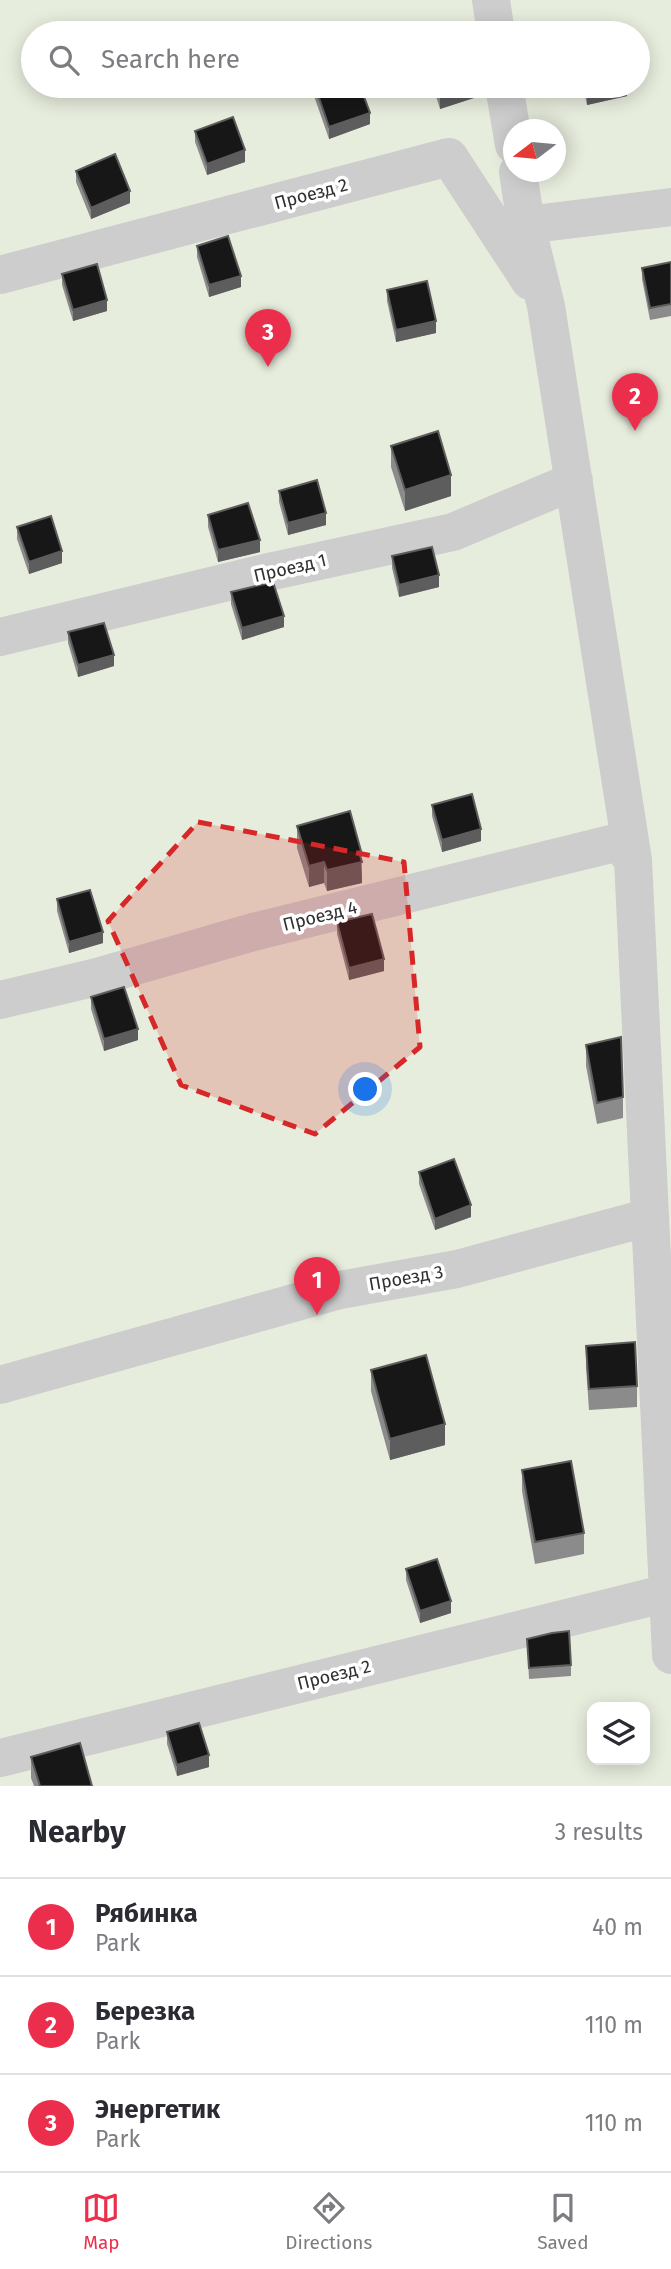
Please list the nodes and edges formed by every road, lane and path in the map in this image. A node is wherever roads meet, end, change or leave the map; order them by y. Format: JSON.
{"nodes":[{"id":1,"x":491,"y":0,"type":"edge"},
{"id":2,"x":494,"y":21,"type":"edge"},
{"id":3,"x":506,"y":98,"type":"edge"},
{"id":4,"x":509,"y":119,"type":"edge"},
{"id":5,"x":519,"y":182,"type":"edge"},
{"id":6,"x":671,"y":207,"type":"edge"},
{"id":7,"x":526,"y":225,"type":"junction"},
{"id":8,"x":0,"y":275,"type":"edge"},
{"id":9,"x":546,"y":306,"type":"junction"},
{"id":10,"x":574,"y":481,"type":"junction"},
{"id":11,"x":0,"y":637,"type":"edge"},
{"id":12,"x":633,"y":860,"type":"junction"},
{"id":13,"x":0,"y":1000,"type":"edge"},
{"id":14,"x":650,"y":1217,"type":"junction"},
{"id":15,"x":0,"y":1385,"type":"edge"},
{"id":16,"x":668,"y":1593,"type":"junction"},
{"id":17,"x":671,"y":1655,"type":"edge"},
{"id":18,"x":0,"y":1758,"type":"edge"}],
"edges":[{"from":1,"to":2,"type":"street"},
{"from":3,"to":4,"type":"street"},
{"from":5,"to":7,"type":"street"},
{"from":6,"to":7,"type":"street"},
{"from":7,"to":9,"type":"street"},
{"from":8,"to":9,"type":"street","name":"Проезд 2"},
{"from":9,"to":10,"type":"street"},
{"from":10,"to":11,"type":"street","name":"Проезд 1"},
{"from":10,"to":12,"type":"street"},
{"from":12,"to":13,"type":"street","name":"Проезд 4"},
{"from":12,"to":14,"type":"street"},
{"from":14,"to":15,"type":"street","name":"Проезд 3"},
{"from":14,"to":16,"type":"street"},
{"from":16,"to":17,"type":"street"},
{"from":16,"to":18,"type":"street","name":"Проезд 2"}]}
